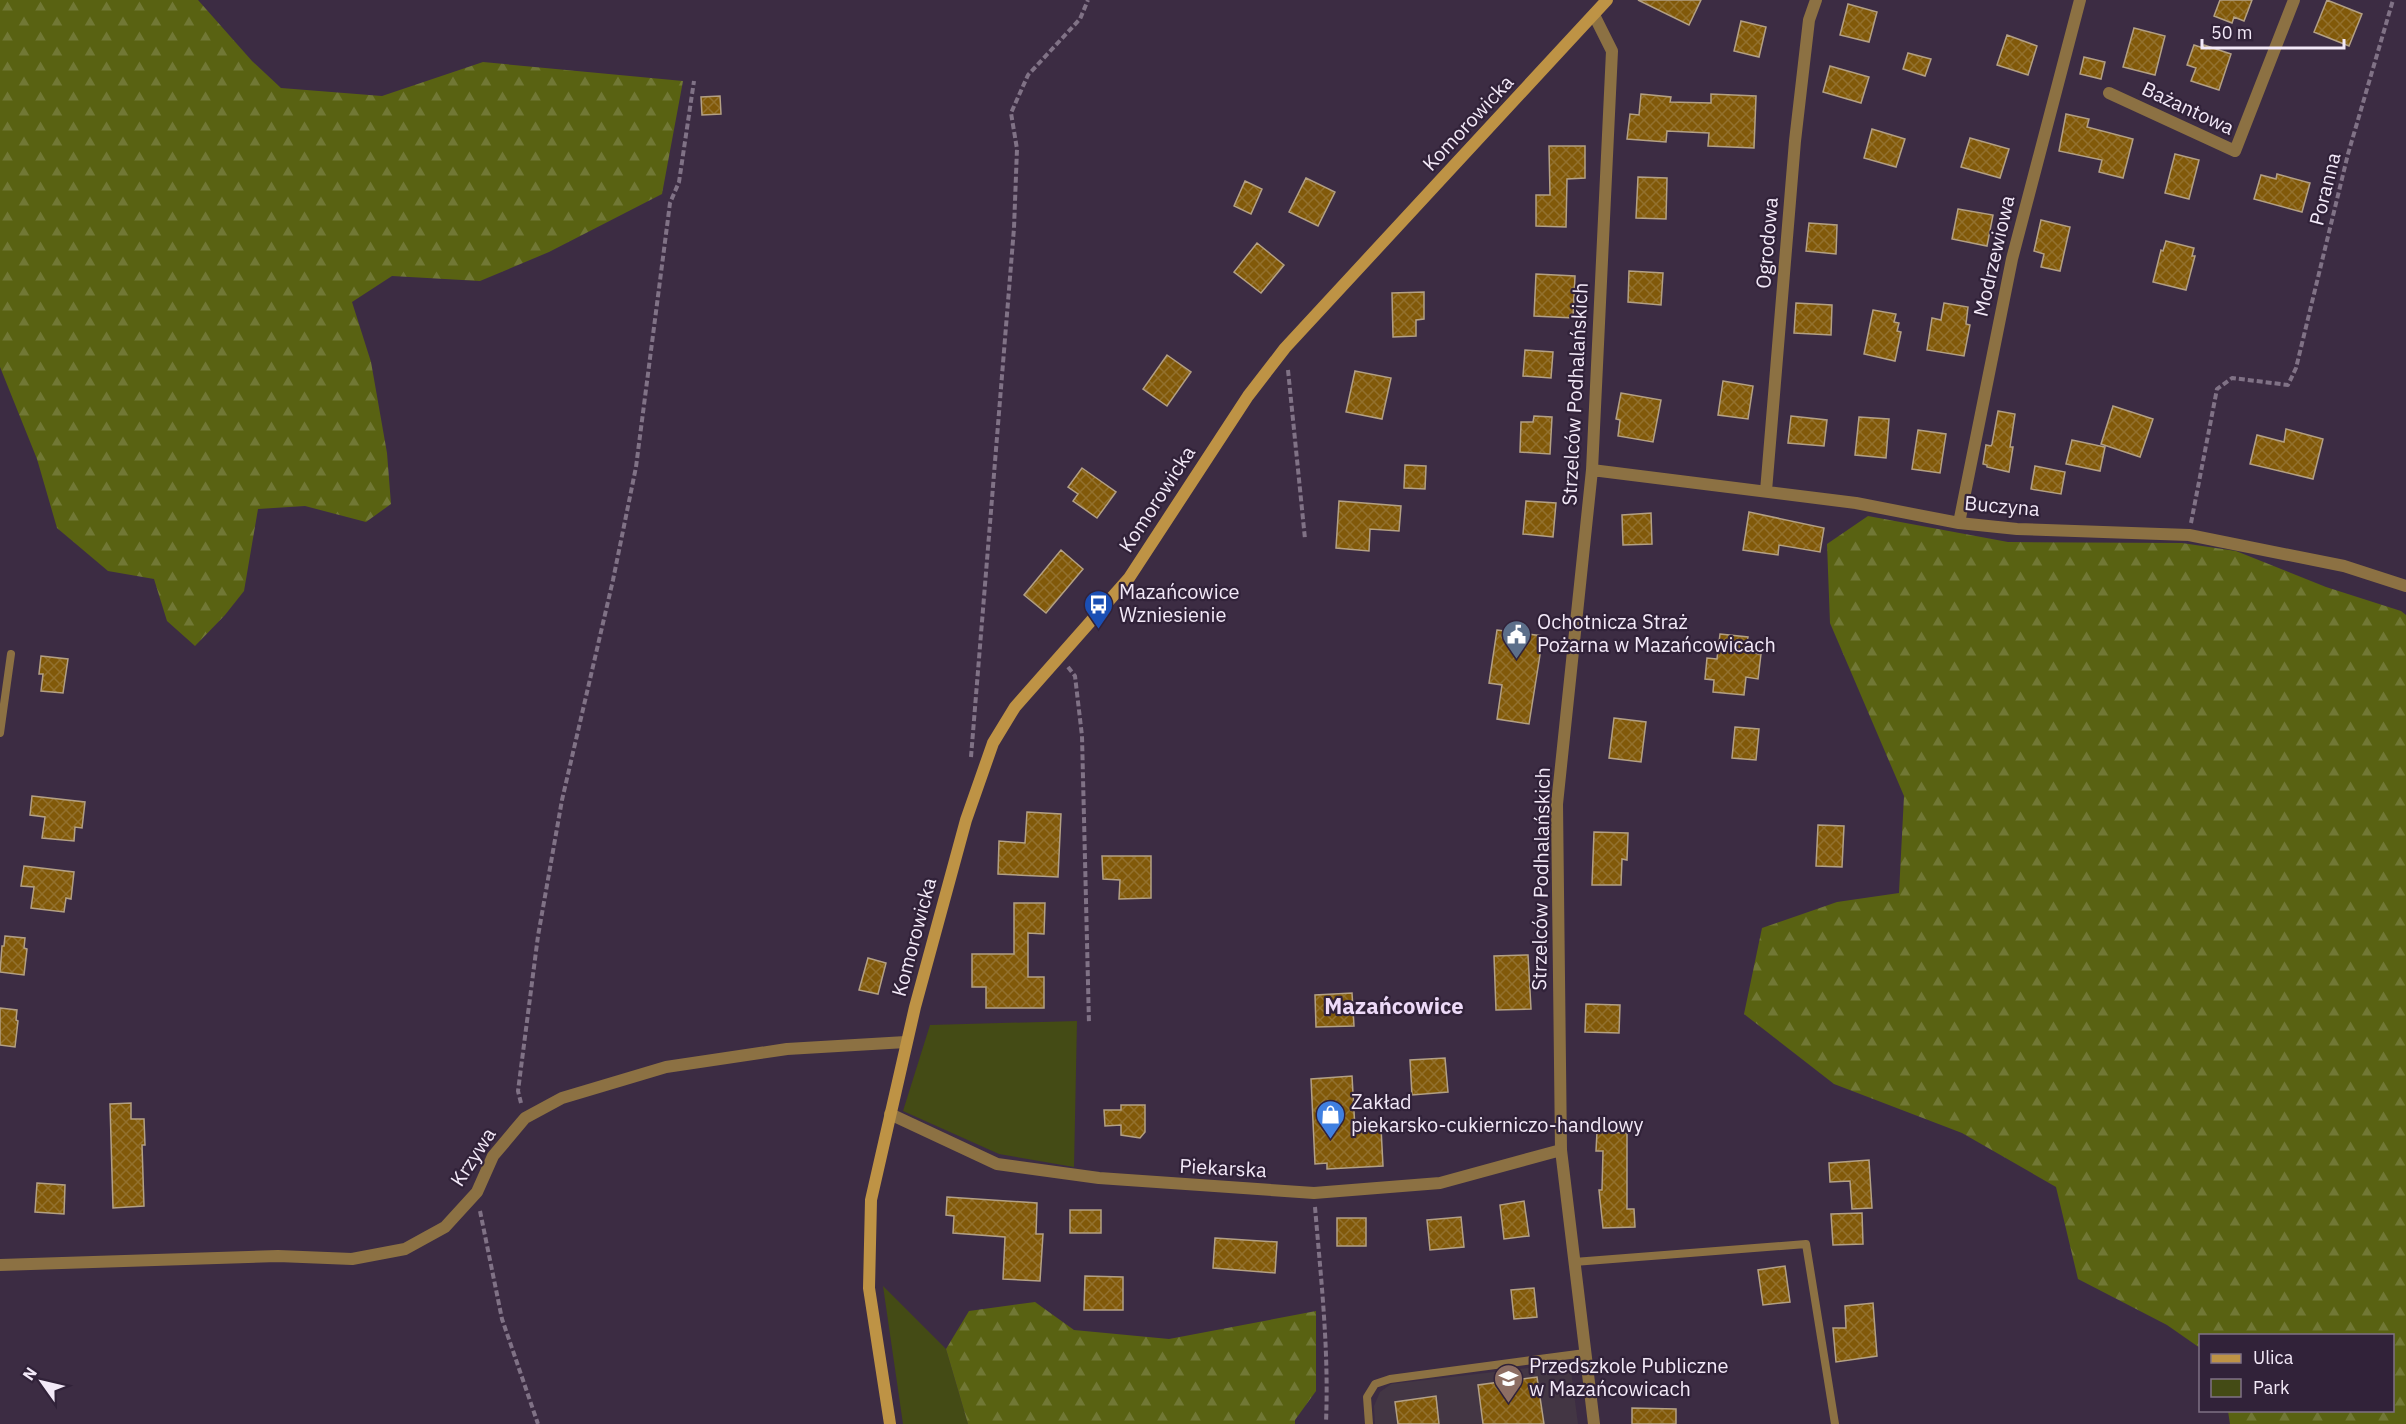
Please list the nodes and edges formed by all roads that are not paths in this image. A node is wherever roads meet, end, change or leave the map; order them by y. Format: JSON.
{"nodes":[{"id":1,"x":1607,"y":0,"type":"edge"},
{"id":2,"x":1816,"y":0,"type":"edge"},
{"id":3,"x":2080,"y":0,"type":"edge"},
{"id":4,"x":2294,"y":0,"type":"edge"},
{"id":5,"x":1594,"y":15,"type":"junction"},
{"id":6,"x":2109,"y":93,"type":"dead end"},
{"id":7,"x":1592,"y":470,"type":"junction"},
{"id":8,"x":1766,"y":491,"type":"junction"},
{"id":9,"x":1959,"y":523,"type":"junction"},
{"id":10,"x":2406,"y":586,"type":"edge"},
{"id":11,"x":11,"y":654,"type":"dead end"},
{"id":12,"x":0,"y":733,"type":"edge"},
{"id":13,"x":906,"y":1041,"type":"junction"},
{"id":14,"x":890,"y":1114,"type":"junction"},
{"id":15,"x":1561,"y":1150,"type":"junction"},
{"id":16,"x":1574,"y":1262,"type":"junction"},
{"id":17,"x":0,"y":1264,"type":"edge"},
{"id":18,"x":1585,"y":1353,"type":"junction"},
{"id":19,"x":890,"y":1424,"type":"edge"},
{"id":20,"x":1369,"y":1424,"type":"edge"},
{"id":21,"x":1594,"y":1424,"type":"edge"},
{"id":22,"x":1835,"y":1424,"type":"edge"}],
"edges":[{"from":1,"to":5,"type":"street","name":"Komorowicka"},
{"from":2,"to":8,"type":"street","name":"Ogrodowa"},
{"from":3,"to":9,"type":"street","name":"Modrzewiowa"},
{"from":4,"to":6,"type":"street","name":"Bażantowa"},
{"from":5,"to":7,"type":"street","name":"Strzelców Podhalańskich"},
{"from":5,"to":13,"type":"street","name":"Komorowicka"},
{"from":7,"to":8,"type":"street","name":"Buczyna"},
{"from":7,"to":15,"type":"street","name":"Strzelców Podhalańskich"},
{"from":8,"to":9,"type":"street","name":"Buczyna"},
{"from":9,"to":10,"type":"street","name":"Buczyna"},
{"from":11,"to":12,"type":"lane"},
{"from":13,"to":14,"type":"street","name":"Komorowicka"},
{"from":13,"to":17,"type":"street","name":"Krzywa"},
{"from":14,"to":15,"type":"street","name":"Piekarska"},
{"from":14,"to":19,"type":"street","name":"Komorowicka"},
{"from":15,"to":16,"type":"street","name":"Strzelców Podhalańskich"},
{"from":16,"to":18,"type":"street","name":"Strzelców Podhalańskich"},
{"from":16,"to":22,"type":"lane"},
{"from":18,"to":20,"type":"lane"},
{"from":18,"to":21,"type":"street","name":"Strzelców Podhalańskich"}]}
